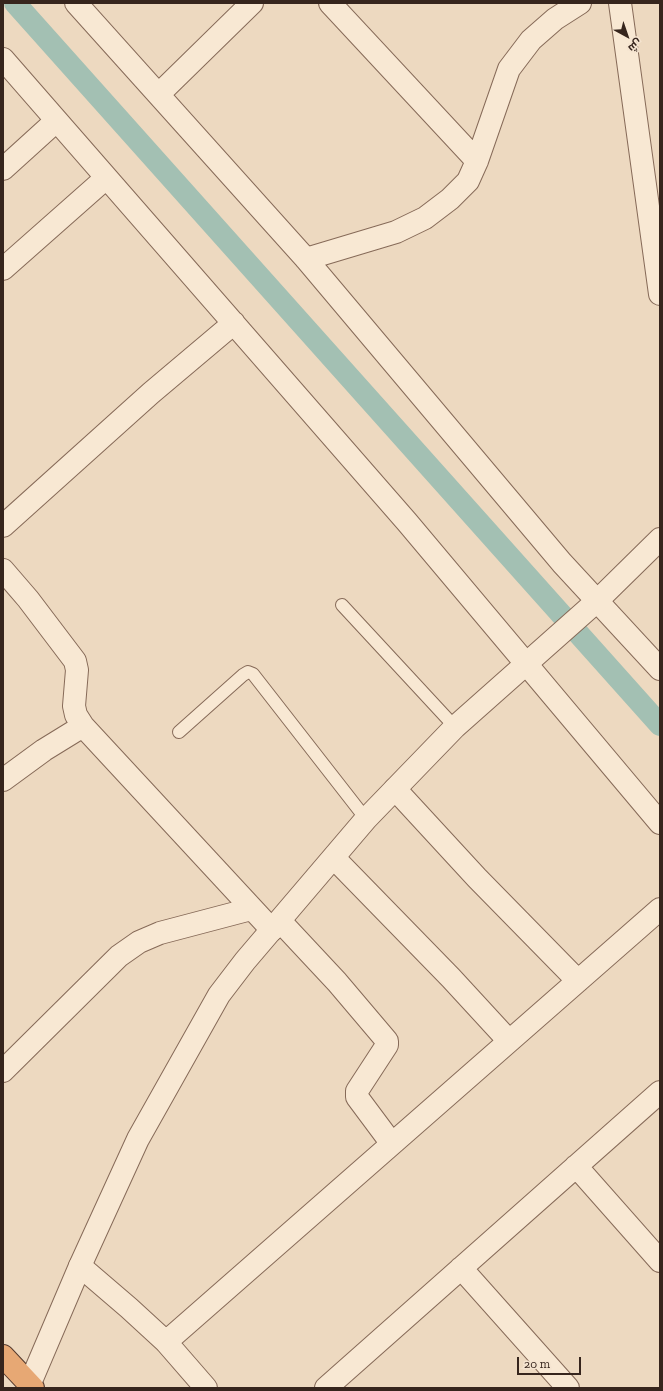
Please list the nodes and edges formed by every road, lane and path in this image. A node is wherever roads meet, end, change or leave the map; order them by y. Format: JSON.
{"nodes":[{"id":1,"x":76,"y":3,"type":"edge"},
{"id":2,"x":252,"y":3,"type":"edge"},
{"id":3,"x":330,"y":3,"type":"edge"},
{"id":4,"x":580,"y":3,"type":"edge"},
{"id":5,"x":620,"y":3,"type":"edge"},
{"id":6,"x":3,"y":60,"type":"edge"},
{"id":7,"x":159,"y":94,"type":"junction"},
{"id":8,"x":56,"y":121,"type":"junction"},
{"id":9,"x":477,"y":161,"type":"junction"},
{"id":10,"x":3,"y":169,"type":"edge"},
{"id":11,"x":106,"y":178,"type":"junction"},
{"id":12,"x":306,"y":259,"type":"junction"},
{"id":13,"x":3,"y":269,"type":"edge"},
{"id":14,"x":660,"y":294,"type":"edge"},
{"id":15,"x":234,"y":323,"type":"junction"},
{"id":16,"x":3,"y":526,"type":"edge"},
{"id":17,"x":660,"y":539,"type":"edge"},
{"id":18,"x":3,"y":570,"type":"edge"},
{"id":19,"x":597,"y":601,"type":"junction"},
{"id":20,"x":342,"y":605,"type":"dead end"},
{"id":21,"x":527,"y":664,"type":"junction"},
{"id":22,"x":660,"y":669,"type":"edge"},
{"id":23,"x":83,"y":726,"type":"junction"},
{"id":24,"x":455,"y":727,"type":"junction"},
{"id":25,"x":179,"y":732,"type":"dead end"},
{"id":26,"x":3,"y":780,"type":"edge"},
{"id":27,"x":395,"y":789,"type":"junction"},
{"id":28,"x":366,"y":819,"type":"junction"},
{"id":29,"x":660,"y":823,"type":"edge"},
{"id":30,"x":334,"y":858,"type":"junction"},
{"id":31,"x":252,"y":909,"type":"junction"},
{"id":32,"x":660,"y":909,"type":"edge"},
{"id":33,"x":276,"y":926,"type":"junction"},
{"id":34,"x":578,"y":981,"type":"junction"},
{"id":35,"x":510,"y":1041,"type":"junction"},
{"id":36,"x":3,"y":1071,"type":"edge"},
{"id":37,"x":660,"y":1092,"type":"edge"},
{"id":38,"x":392,"y":1144,"type":"junction"},
{"id":39,"x":576,"y":1166,"type":"junction"},
{"id":40,"x":660,"y":1261,"type":"edge"},
{"id":41,"x":80,"y":1266,"type":"junction"},
{"id":42,"x":461,"y":1268,"type":"junction"},
{"id":43,"x":166,"y":1342,"type":"junction"},
{"id":44,"x":3,"y":1356,"type":"edge"},
{"id":45,"x":340,"y":1384,"type":"edge"},
{"id":46,"x":30,"y":1387,"type":"edge"},
{"id":47,"x":206,"y":1388,"type":"edge"},
{"id":48,"x":568,"y":1388,"type":"edge"}],
"edges":[{"from":1,"to":7,"type":"street"},
{"from":2,"to":7,"type":"street"},
{"from":3,"to":9,"type":"street"},
{"from":4,"to":9,"type":"street"},
{"from":5,"to":14,"type":"street"},
{"from":6,"to":8,"type":"street"},
{"from":7,"to":12,"type":"street"},
{"from":8,"to":10,"type":"street"},
{"from":8,"to":11,"type":"street"},
{"from":9,"to":12,"type":"street"},
{"from":11,"to":13,"type":"street"},
{"from":11,"to":15,"type":"street"},
{"from":12,"to":19,"type":"street"},
{"from":15,"to":16,"type":"street"},
{"from":15,"to":21,"type":"street"},
{"from":17,"to":19,"type":"street"},
{"from":18,"to":23,"type":"street"},
{"from":19,"to":21,"type":"street"},
{"from":19,"to":22,"type":"street"},
{"from":20,"to":24,"type":"lane"},
{"from":21,"to":24,"type":"street"},
{"from":21,"to":29,"type":"street"},
{"from":23,"to":26,"type":"street"},
{"from":23,"to":31,"type":"street"},
{"from":24,"to":27,"type":"street"},
{"from":25,"to":28,"type":"lane"},
{"from":27,"to":28,"type":"street"},
{"from":27,"to":34,"type":"street"},
{"from":28,"to":30,"type":"street"},
{"from":30,"to":33,"type":"street"},
{"from":30,"to":35,"type":"street"},
{"from":31,"to":33,"type":"street"},
{"from":31,"to":36,"type":"street"},
{"from":32,"to":34,"type":"street"},
{"from":33,"to":38,"type":"street"},
{"from":33,"to":41,"type":"street"},
{"from":34,"to":35,"type":"street"},
{"from":35,"to":38,"type":"street"},
{"from":37,"to":39,"type":"street"},
{"from":38,"to":43,"type":"street"},
{"from":39,"to":40,"type":"street"},
{"from":39,"to":42,"type":"street"},
{"from":41,"to":43,"type":"street"},
{"from":41,"to":46,"type":"street"},
{"from":42,"to":45,"type":"street"},
{"from":42,"to":48,"type":"street"},
{"from":43,"to":47,"type":"street"},
{"from":44,"to":46,"type":"highway"}]}
